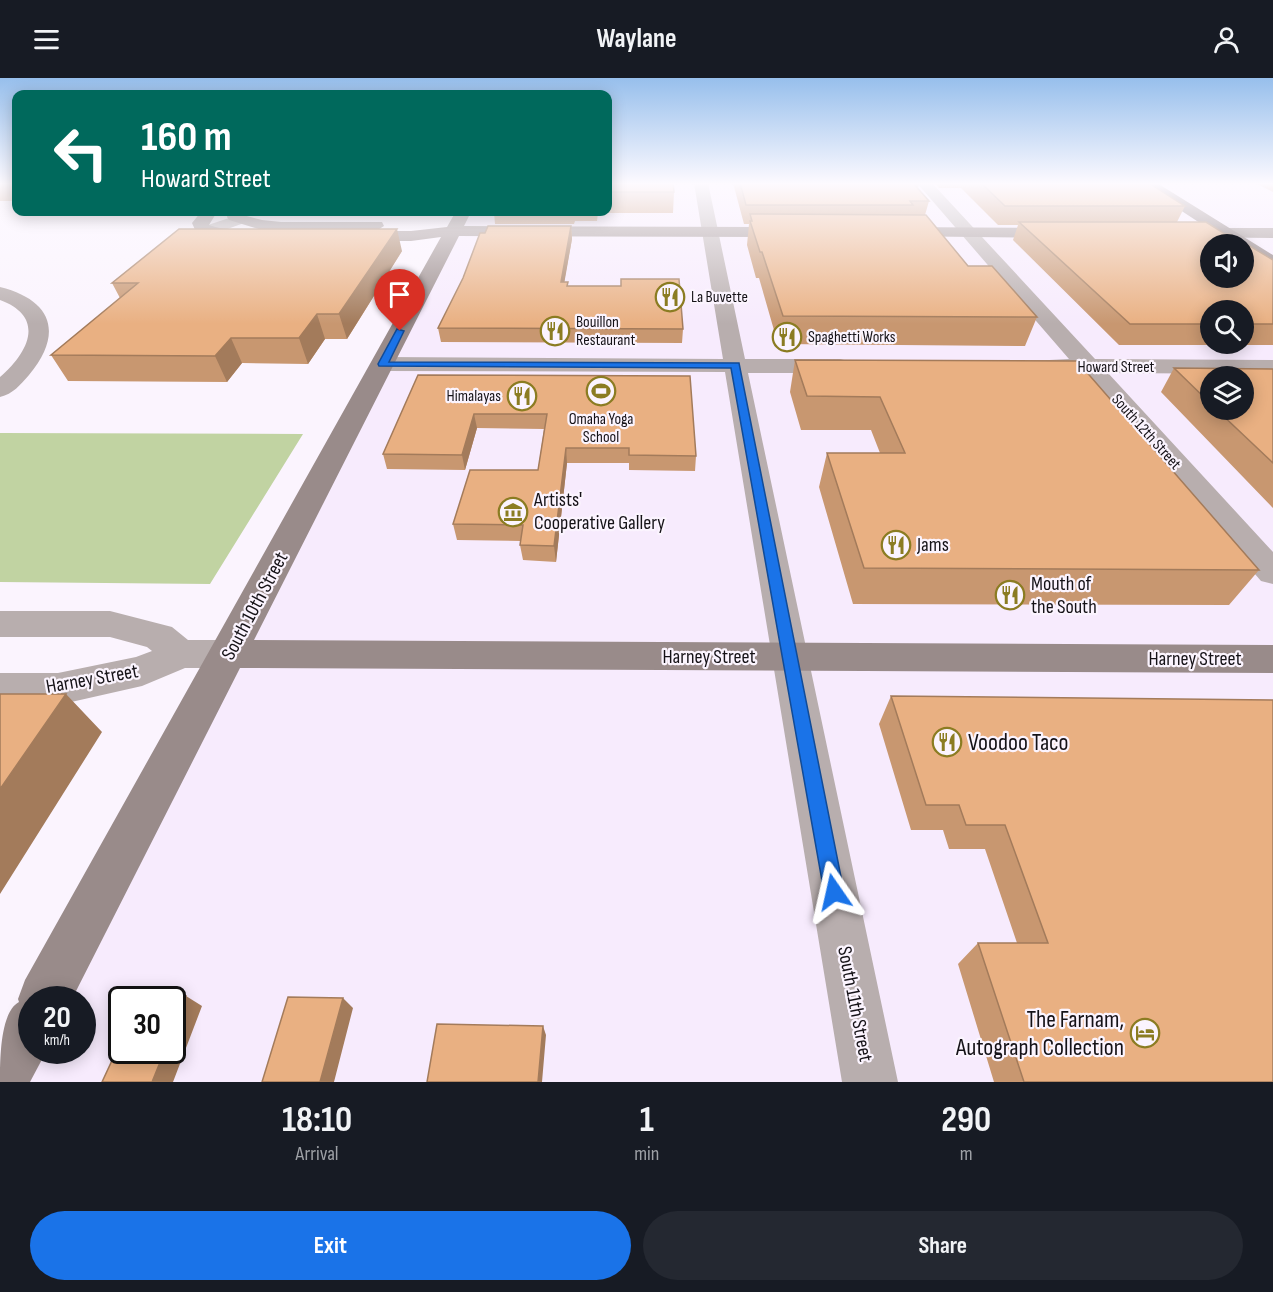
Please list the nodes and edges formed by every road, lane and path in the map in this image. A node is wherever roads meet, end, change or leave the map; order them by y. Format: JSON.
{"nodes":[{"id":1,"x":428,"y":230,"type":"edge"},
{"id":2,"x":453,"y":230,"type":"edge"},
{"id":3,"x":669,"y":230,"type":"edge"},
{"id":4,"x":1220,"y":230,"type":"edge"},
{"id":5,"x":208,"y":231,"type":"edge"},
{"id":6,"x":710,"y":232,"type":"junction"},
{"id":7,"x":806,"y":232,"type":"edge"},
{"id":8,"x":874,"y":232,"type":"edge"},
{"id":9,"x":968,"y":232,"type":"junction"},
{"id":10,"x":1081,"y":233,"type":"edge"},
{"id":11,"x":1175,"y":233,"type":"edge"},
{"id":12,"x":1225,"y":233,"type":"junction"},
{"id":13,"x":1273,"y":233,"type":"edge"},
{"id":14,"x":1273,"y":263,"type":"edge"},
{"id":15,"x":0,"y":293,"type":"edge"},
{"id":16,"x":382,"y":364,"type":"junction"},
{"id":17,"x":735,"y":365,"type":"junction"},
{"id":18,"x":858,"y":366,"type":"edge"},
{"id":19,"x":1013,"y":366,"type":"edge"},
{"id":20,"x":1088,"y":366,"type":"junction"},
{"id":21,"x":1273,"y":367,"type":"edge"},
{"id":22,"x":0,"y":390,"type":"edge"},
{"id":23,"x":1273,"y":573,"type":"edge"},
{"id":24,"x":0,"y":624,"type":"edge"},
{"id":25,"x":182,"y":654,"type":"junction"},
{"id":26,"x":229,"y":654,"type":"junction"},
{"id":27,"x":790,"y":657,"type":"junction"},
{"id":28,"x":1273,"y":659,"type":"edge"},
{"id":29,"x":0,"y":688,"type":"edge"},
{"id":30,"x":52,"y":986,"type":"edge"},
{"id":31,"x":18,"y":1049,"type":"edge"},
{"id":32,"x":0,"y":1082,"type":"edge"},
{"id":33,"x":870,"y":1082,"type":"edge"}],
"edges":[{"from":1,"to":5,"type":"street"},
{"from":2,"to":16,"type":"street","name":"South 10th Street"},
{"from":3,"to":6,"type":"street"},
{"from":4,"to":12,"type":"main road"},
{"from":6,"to":7,"type":"street"},
{"from":6,"to":17,"type":"street","name":"South 11th Street"},
{"from":8,"to":9,"type":"street"},
{"from":9,"to":10,"type":"street"},
{"from":9,"to":20,"type":"street","name":"South 12th Street"},
{"from":11,"to":12,"type":"street"},
{"from":12,"to":13,"type":"street"},
{"from":12,"to":14,"type":"main road"},
{"from":15,"to":22,"type":"street"},
{"from":16,"to":17,"type":"street"},
{"from":16,"to":26,"type":"street","name":"South 10th Street"},
{"from":17,"to":18,"type":"street"},
{"from":17,"to":27,"type":"street","name":"South 11th Street"},
{"from":19,"to":20,"type":"street","name":"Howard Street"},
{"from":20,"to":21,"type":"street","name":"Howard Street"},
{"from":20,"to":23,"type":"street","name":"South 12th Street"},
{"from":24,"to":25,"type":"street","name":"Harney Street"},
{"from":25,"to":26,"type":"street","name":"Harney Street"},
{"from":25,"to":29,"type":"street","name":"Harney Street"},
{"from":26,"to":27,"type":"street","name":"Harney Street"},
{"from":26,"to":30,"type":"street","name":"South 10th Street"},
{"from":27,"to":28,"type":"street","name":"Harney Street"},
{"from":27,"to":33,"type":"street","name":"South 11th Street"},
{"from":31,"to":32,"type":"street"}]}
